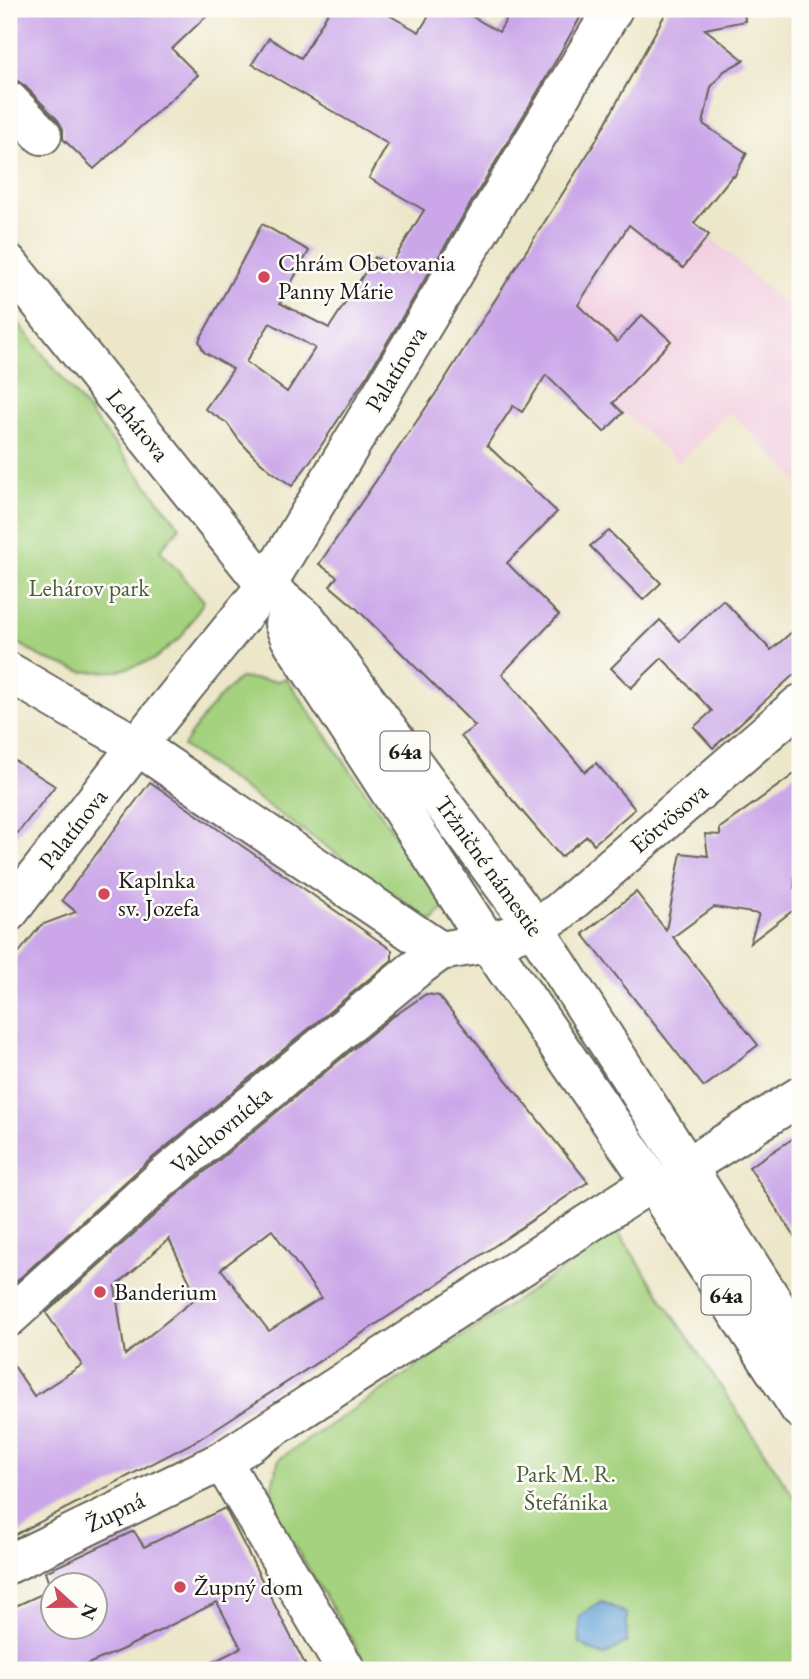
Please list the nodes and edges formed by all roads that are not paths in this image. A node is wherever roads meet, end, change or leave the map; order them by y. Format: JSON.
{"nodes":[{"id":1,"x":613,"y":9,"type":"edge"},
{"id":2,"x":9,"y":101,"type":"edge"},
{"id":3,"x":42,"y":135,"type":"dead end"},
{"id":4,"x":9,"y":264,"type":"edge"},
{"id":5,"x":266,"y":586,"type":"junction"},
{"id":6,"x":9,"y":672,"type":"edge"},
{"id":7,"x":800,"y":704,"type":"edge"},
{"id":8,"x":138,"y":746,"type":"junction"},
{"id":9,"x":9,"y":912,"type":"edge"},
{"id":10,"x":534,"y":927,"type":"junction"},
{"id":11,"x":488,"y":943,"type":"junction"},
{"id":12,"x":440,"y":951,"type":"junction"},
{"id":13,"x":800,"y":1096,"type":"edge"},
{"id":14,"x":687,"y":1167,"type":"junction"},
{"id":15,"x":652,"y":1182,"type":"junction"},
{"id":16,"x":9,"y":1318,"type":"edge"},
{"id":17,"x":800,"y":1344,"type":"edge"},
{"id":18,"x":800,"y":1409,"type":"edge"},
{"id":19,"x":222,"y":1461,"type":"junction"},
{"id":20,"x":9,"y":1564,"type":"edge"},
{"id":21,"x":346,"y":1670,"type":"edge"}],
"edges":[{"from":1,"to":5,"type":"street","name":"Palatínova"},
{"from":2,"to":3,"type":"street"},
{"from":4,"to":5,"type":"street","name":"Lehárova","number":"64a"},
{"from":5,"to":8,"type":"street"},
{"from":5,"to":10,"type":"street","name":"Tržničné námestie","number":"64a"},
{"from":5,"to":11,"type":"street","name":"Tržničné námestie","number":"64a"},
{"from":6,"to":8,"type":"street"},
{"from":7,"to":10,"type":"street","name":"Eötvösova"},
{"from":8,"to":9,"type":"street","name":"Palatínova"},
{"from":8,"to":12,"type":"street"},
{"from":10,"to":11,"type":"street","name":"Eötvösova"},
{"from":10,"to":14,"type":"street","name":"Tržničné námestie","number":"64a"},
{"from":11,"to":12,"type":"street","name":"Tržničné námestie"},
{"from":11,"to":15,"type":"street","name":"Tržničné námestie","number":"64a"},
{"from":12,"to":16,"type":"street","name":"Valchovnícka"},
{"from":13,"to":14,"type":"street","name":"Župná"},
{"from":14,"to":15,"type":"street","name":"Župná"},
{"from":14,"to":17,"type":"street","number":"64a"},
{"from":15,"to":18,"type":"street","number":"64a"},
{"from":15,"to":19,"type":"street","name":"Župná"},
{"from":19,"to":20,"type":"street","name":"Župná"},
{"from":19,"to":21,"type":"street"}]}
